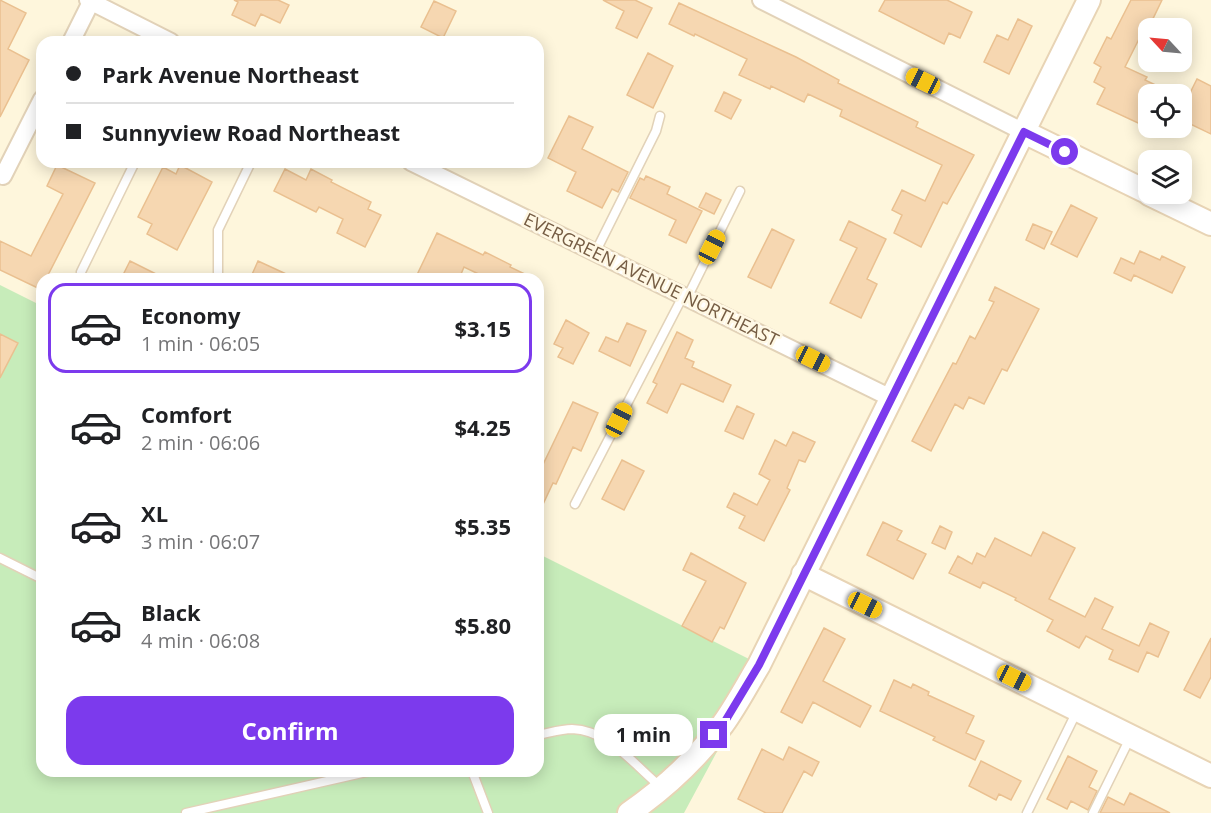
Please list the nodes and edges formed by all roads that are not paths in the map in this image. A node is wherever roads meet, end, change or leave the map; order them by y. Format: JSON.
{"nodes":[{"id":1,"x":761,"y":0,"type":"edge"},
{"id":2,"x":1089,"y":0,"type":"edge"},
{"id":3,"x":89,"y":1,"type":"edge"},
{"id":4,"x":74,"y":36,"type":"edge"},
{"id":5,"x":159,"y":36,"type":"edge"},
{"id":6,"x":36,"y":111,"type":"edge"},
{"id":7,"x":660,"y":116,"type":"dead end"},
{"id":8,"x":1024,"y":132,"type":"junction"},
{"id":9,"x":132,"y":168,"type":"edge"},
{"id":10,"x":248,"y":168,"type":"edge"},
{"id":11,"x":423,"y":168,"type":"edge"},
{"id":12,"x":3,"y":176,"type":"dead end"},
{"id":13,"x":1138,"y":188,"type":"edge"},
{"id":14,"x":740,"y":191,"type":"dead end"},
{"id":15,"x":1171,"y":204,"type":"edge"},
{"id":16,"x":1211,"y":224,"type":"edge"},
{"id":17,"x":595,"y":254,"type":"junction"},
{"id":18,"x":81,"y":272,"type":"dead end"},
{"id":19,"x":218,"y":273,"type":"edge"},
{"id":20,"x":685,"y":297,"type":"junction"},
{"id":21,"x":891,"y":398,"type":"junction"},
{"id":22,"x":575,"y":504,"type":"dead end"},
{"id":23,"x":0,"y":558,"type":"edge"},
{"id":24,"x":803,"y":574,"type":"junction"},
{"id":25,"x":36,"y":576,"type":"edge"},
{"id":26,"x":1077,"y":710,"type":"junction"},
{"id":27,"x":544,"y":734,"type":"edge"},
{"id":28,"x":1131,"y":736,"type":"junction"},
{"id":29,"x":1211,"y":776,"type":"edge"},
{"id":30,"x":345,"y":777,"type":"edge"},
{"id":31,"x":474,"y":777,"type":"edge"},
{"id":32,"x":662,"y":789,"type":"junction"},
{"id":33,"x":186,"y":813,"type":"edge"},
{"id":34,"x":488,"y":813,"type":"edge"},
{"id":35,"x":629,"y":813,"type":"edge"},
{"id":36,"x":1027,"y":813,"type":"edge"},
{"id":37,"x":1093,"y":813,"type":"edge"}],
"edges":[{"from":1,"to":8,"type":"street"},
{"from":2,"to":8,"type":"main road"},
{"from":3,"to":4,"type":"street"},
{"from":3,"to":5,"type":"street"},
{"from":6,"to":12,"type":"street"},
{"from":7,"to":17,"type":"lane"},
{"from":8,"to":13,"type":"main road"},
{"from":8,"to":21,"type":"main road"},
{"from":9,"to":18,"type":"lane"},
{"from":10,"to":19,"type":"lane"},
{"from":11,"to":17,"type":"street","name":"EVERGREEN AVENUE NORTHEAST"},
{"from":14,"to":20,"type":"lane"},
{"from":15,"to":16,"type":"main road"},
{"from":17,"to":20,"type":"street","name":"EVERGREEN AVENUE NORTHEAST"},
{"from":20,"to":21,"type":"street","name":"EVERGREEN AVENUE NORTHEAST"},
{"from":20,"to":22,"type":"lane"},
{"from":21,"to":24,"type":"main road"},
{"from":23,"to":25,"type":"lane"},
{"from":24,"to":26,"type":"main road"},
{"from":24,"to":32,"type":"main road"},
{"from":26,"to":28,"type":"main road"},
{"from":26,"to":36,"type":"lane"},
{"from":27,"to":32,"type":"lane"},
{"from":28,"to":29,"type":"main road"},
{"from":28,"to":37,"type":"lane"},
{"from":30,"to":33,"type":"lane"},
{"from":31,"to":34,"type":"lane"},
{"from":32,"to":35,"type":"main road"}]}
